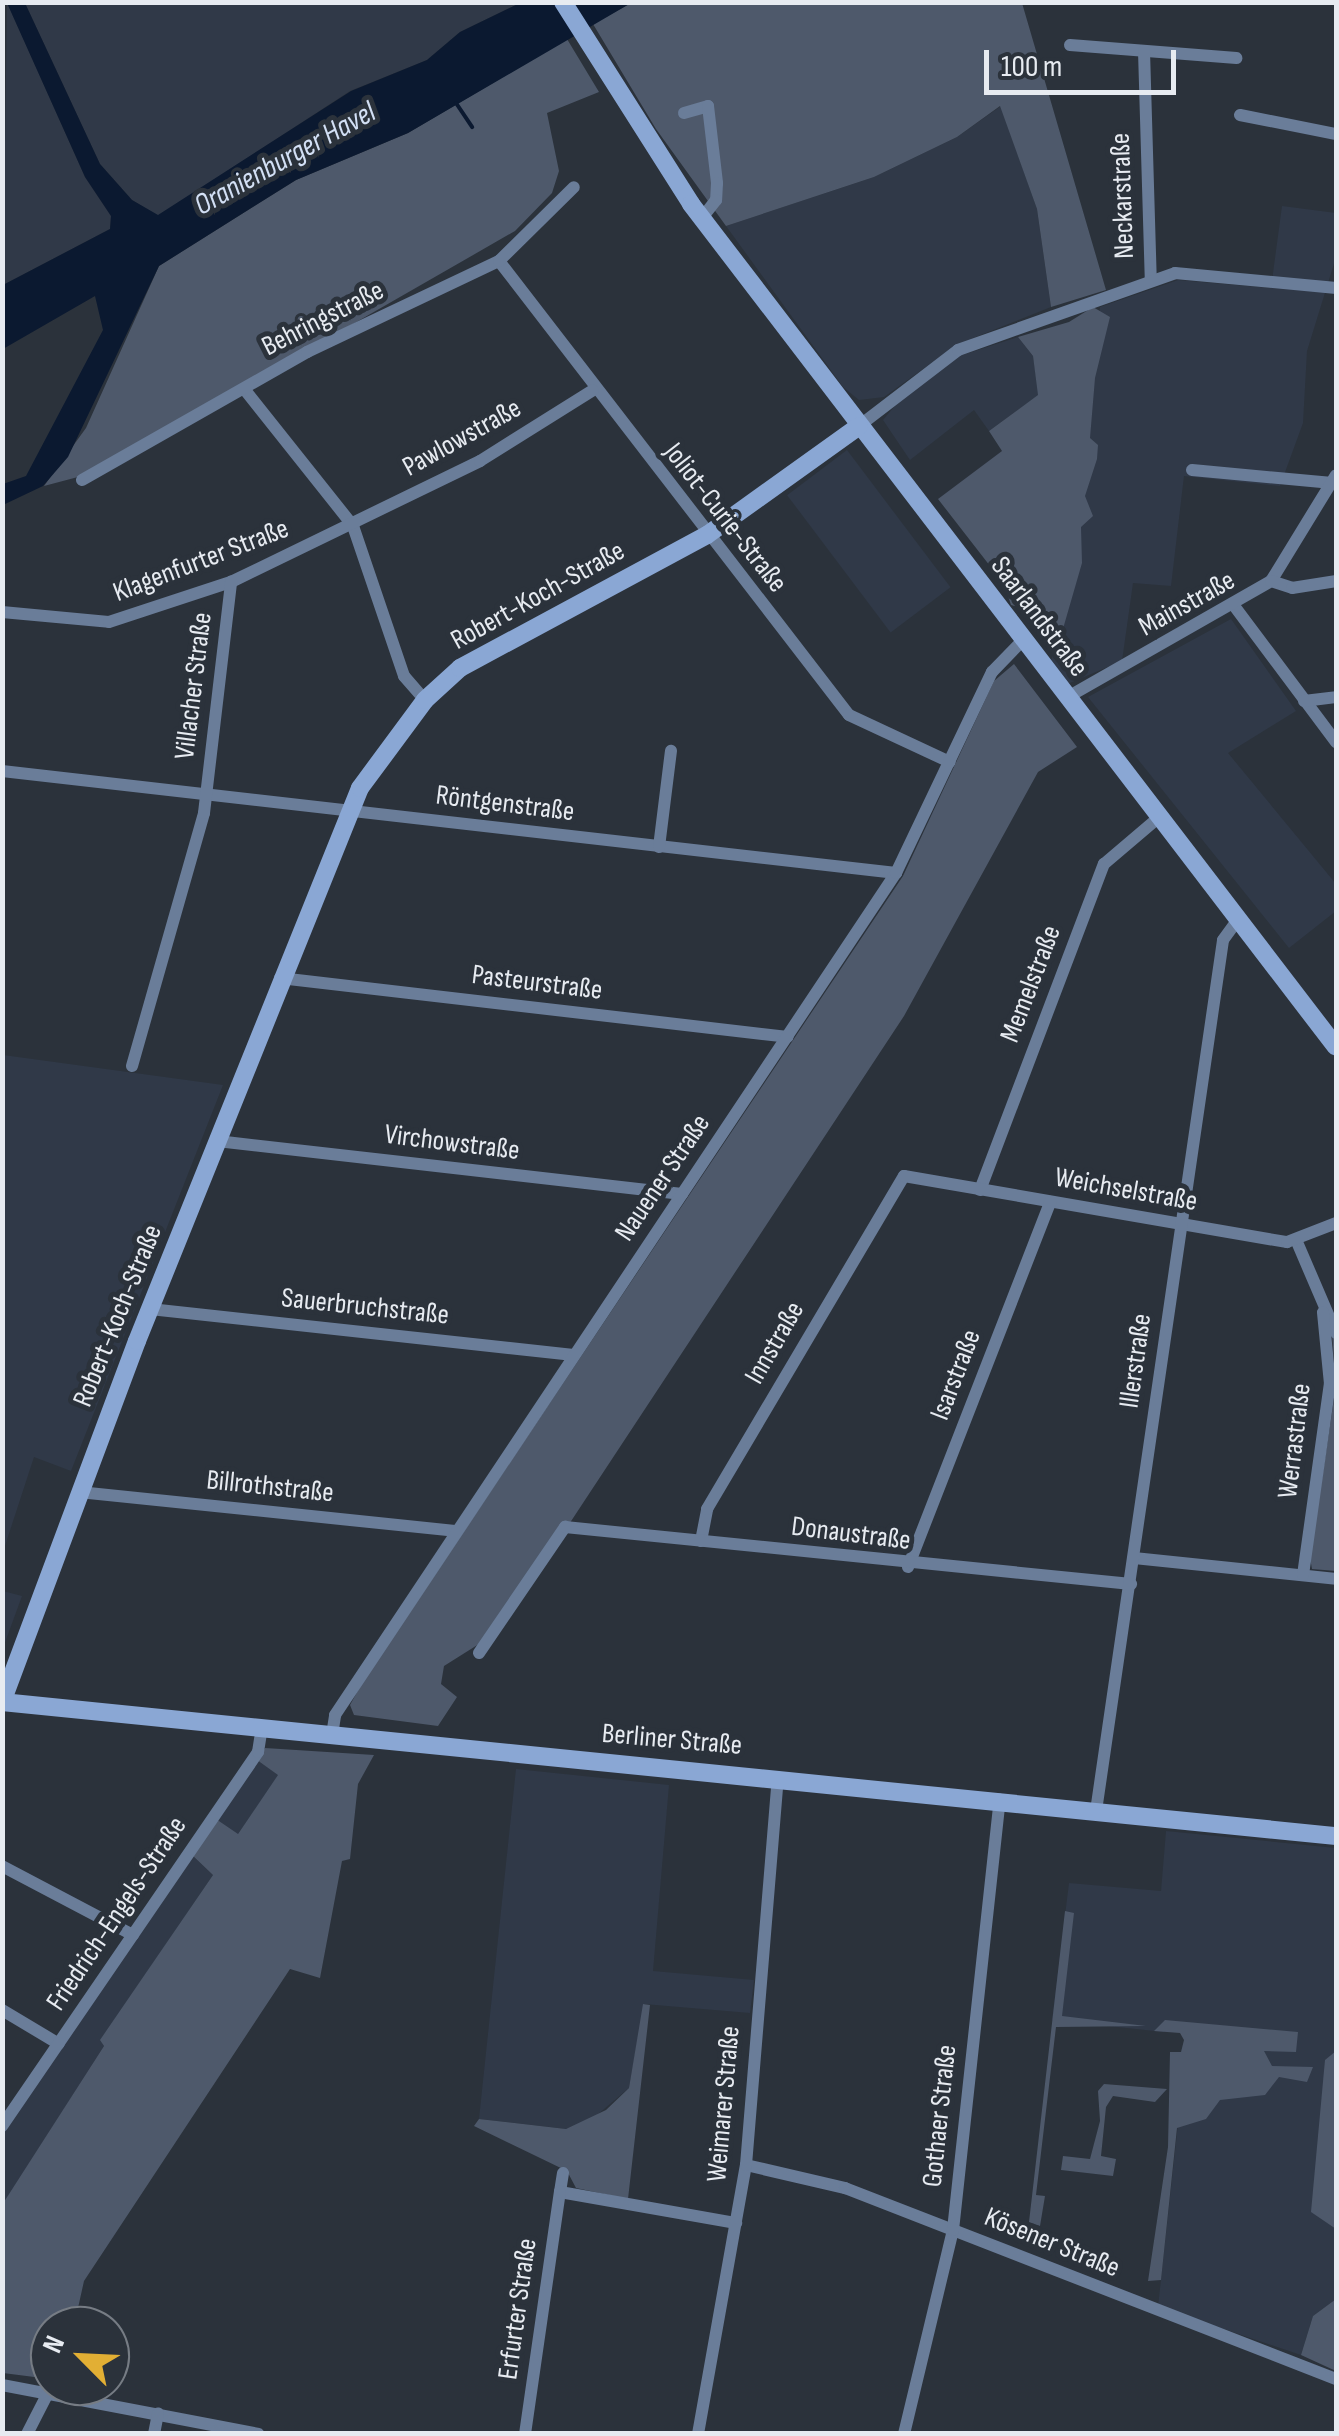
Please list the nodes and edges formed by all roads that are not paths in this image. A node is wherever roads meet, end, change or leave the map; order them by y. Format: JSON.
{"nodes":[{"id":1,"x":563,"y":2,"type":"edge"},
{"id":2,"x":1070,"y":46,"type":"dead end"},
{"id":3,"x":1144,"y":51,"type":"junction"},
{"id":4,"x":1236,"y":58,"type":"dead end"},
{"id":5,"x":684,"y":113,"type":"dead end"},
{"id":6,"x":1240,"y":115,"type":"dead end"},
{"id":7,"x":1336,"y":134,"type":"edge"},
{"id":8,"x":574,"y":187,"type":"dead end"},
{"id":9,"x":702,"y":218,"type":"junction"},
{"id":10,"x":499,"y":260,"type":"junction"},
{"id":11,"x":1150,"y":280,"type":"junction"},
{"id":12,"x":1336,"y":288,"type":"edge"},
{"id":13,"x":245,"y":390,"type":"junction"},
{"id":14,"x":594,"y":390,"type":"junction"},
{"id":15,"x":860,"y":426,"type":"junction"},
{"id":16,"x":1192,"y":470,"type":"dead end"},
{"id":17,"x":1334,"y":479,"type":"edge"},
{"id":18,"x":82,"y":480,"type":"dead end"},
{"id":19,"x":354,"y":526,"type":"junction"},
{"id":20,"x":707,"y":535,"type":"junction"},
{"id":21,"x":1336,"y":581,"type":"edge"},
{"id":22,"x":231,"y":582,"type":"junction"},
{"id":23,"x":1271,"y":582,"type":"junction"},
{"id":24,"x":1235,"y":607,"type":"junction"},
{"id":25,"x":2,"y":612,"type":"edge"},
{"id":26,"x":1022,"y":641,"type":"junction"},
{"id":27,"x":1336,"y":696,"type":"edge"},
{"id":28,"x":1066,"y":698,"type":"junction"},
{"id":29,"x":426,"y":700,"type":"junction"},
{"id":30,"x":1304,"y":701,"type":"junction"},
{"id":31,"x":1336,"y":742,"type":"edge"},
{"id":32,"x":671,"y":750,"type":"dead end"},
{"id":33,"x":950,"y":762,"type":"junction"},
{"id":34,"x":2,"y":772,"type":"edge"},
{"id":35,"x":206,"y":795,"type":"junction"},
{"id":36,"x":346,"y":811,"type":"junction"},
{"id":37,"x":1158,"y":818,"type":"junction"},
{"id":38,"x":659,"y":847,"type":"junction"},
{"id":39,"x":896,"y":873,"type":"junction"},
{"id":40,"x":1236,"y":922,"type":"junction"},
{"id":41,"x":280,"y":978,"type":"junction"},
{"id":42,"x":788,"y":1038,"type":"junction"},
{"id":43,"x":1336,"y":1047,"type":"edge"},
{"id":44,"x":132,"y":1066,"type":"dead end"},
{"id":45,"x":217,"y":1141,"type":"junction"},
{"id":46,"x":904,"y":1176,"type":"joint"},
{"id":47,"x":980,"y":1190,"type":"junction"},
{"id":48,"x":682,"y":1194,"type":"junction"},
{"id":49,"x":1050,"y":1202,"type":"junction"},
{"id":50,"x":1336,"y":1223,"type":"edge"},
{"id":51,"x":1179,"y":1226,"type":"junction"},
{"id":52,"x":1298,"y":1242,"type":"junction"},
{"id":53,"x":150,"y":1309,"type":"junction"},
{"id":54,"x":1323,"y":1312,"type":"junction"},
{"id":55,"x":1336,"y":1332,"type":"edge"},
{"id":56,"x":574,"y":1355,"type":"junction"},
{"id":57,"x":79,"y":1492,"type":"junction"},
{"id":58,"x":455,"y":1532,"type":"junction"},
{"id":59,"x":700,"y":1541,"type":"junction"},
{"id":60,"x":1134,"y":1558,"type":"junction"},
{"id":61,"x":908,"y":1567,"type":"junction"},
{"id":62,"x":1302,"y":1575,"type":"junction"},
{"id":63,"x":1336,"y":1579,"type":"edge"},
{"id":64,"x":1130,"y":1584,"type":"junction"},
{"id":65,"x":479,"y":1653,"type":"dead end"},
{"id":66,"x":2,"y":1702,"type":"edge"},
{"id":67,"x":262,"y":1727,"type":"junction"},
{"id":68,"x":332,"y":1735,"type":"junction"},
{"id":69,"x":778,"y":1777,"type":"junction"},
{"id":70,"x":1000,"y":1800,"type":"junction"},
{"id":71,"x":1096,"y":1811,"type":"junction"},
{"id":72,"x":1336,"y":1836,"type":"edge"},
{"id":73,"x":2,"y":1866,"type":"edge"},
{"id":74,"x":133,"y":1935,"type":"junction"},
{"id":75,"x":2,"y":2010,"type":"edge"},
{"id":76,"x":58,"y":2044,"type":"junction"},
{"id":77,"x":2,"y":2126,"type":"edge"},
{"id":78,"x":746,"y":2165,"type":"junction"},
{"id":79,"x":564,"y":2173,"type":"dead end"},
{"id":80,"x":560,"y":2192,"type":"junction"},
{"id":81,"x":736,"y":2223,"type":"junction"},
{"id":82,"x":953,"y":2230,"type":"junction"},
{"id":83,"x":1336,"y":2380,"type":"edge"},
{"id":84,"x":2,"y":2385,"type":"edge"},
{"id":85,"x":30,"y":2390,"type":"edge"},
{"id":86,"x":41,"y":2406,"type":"edge"},
{"id":87,"x":120,"y":2406,"type":"edge"},
{"id":88,"x":158,"y":2413,"type":"junction"},
{"id":89,"x":27,"y":2434,"type":"edge"},
{"id":90,"x":154,"y":2434,"type":"edge"},
{"id":91,"x":258,"y":2434,"type":"edge"},
{"id":92,"x":525,"y":2434,"type":"edge"},
{"id":93,"x":698,"y":2434,"type":"edge"},
{"id":94,"x":904,"y":2434,"type":"edge"}],
"edges":[{"from":1,"to":9,"type":"street","name":"Saarlandstraße"},
{"from":2,"to":3,"type":"street"},
{"from":3,"to":4,"type":"street"},
{"from":3,"to":11,"type":"street","name":"Neckarstraße"},
{"from":5,"to":9,"type":"street"},
{"from":6,"to":7,"type":"street"},
{"from":8,"to":10,"type":"street","name":"Behringstraße"},
{"from":9,"to":15,"type":"street","name":"Saarlandstraße"},
{"from":10,"to":13,"type":"street","name":"Behringstraße"},
{"from":10,"to":14,"type":"street","name":"Joliot-Curie-Straße"},
{"from":11,"to":12,"type":"street","name":"Robert-Koch-Straße"},
{"from":11,"to":15,"type":"street","name":"Robert-Koch-Straße"},
{"from":13,"to":18,"type":"street","name":"Behringstraße"},
{"from":13,"to":19,"type":"street"},
{"from":14,"to":19,"type":"street","name":"Pawlowstraße"},
{"from":14,"to":20,"type":"street","name":"Joliot-Curie-Straße"},
{"from":15,"to":20,"type":"street","name":"Robert-Koch-Straße"},
{"from":15,"to":26,"type":"street","name":"Saarlandstraße"},
{"from":16,"to":17,"type":"street"},
{"from":17,"to":23,"type":"street"},
{"from":19,"to":22,"type":"street","name":"Klagenfurter Straße"},
{"from":19,"to":29,"type":"street"},
{"from":20,"to":29,"type":"street","name":"Robert-Koch-Straße"},
{"from":20,"to":33,"type":"street","name":"Joliot-Curie-Straße"},
{"from":21,"to":23,"type":"street","name":"Mainstraße"},
{"from":22,"to":25,"type":"street","name":"Klagenfurter Straße"},
{"from":22,"to":35,"type":"street","name":"Villacher Straße"},
{"from":23,"to":24,"type":"street","name":"Mainstraße"},
{"from":24,"to":28,"type":"street","name":"Mainstraße"},
{"from":24,"to":30,"type":"street"},
{"from":26,"to":28,"type":"street","name":"Saarlandstraße"},
{"from":26,"to":33,"type":"street","name":"Nauener Straße"},
{"from":27,"to":30,"type":"street"},
{"from":28,"to":37,"type":"street","name":"Saarlandstraße"},
{"from":29,"to":36,"type":"street","name":"Robert-Koch-Straße"},
{"from":30,"to":31,"type":"street"},
{"from":32,"to":38,"type":"street"},
{"from":33,"to":39,"type":"street","name":"Nauener Straße"},
{"from":34,"to":35,"type":"street","name":"Villacher Straße"},
{"from":35,"to":36,"type":"street","name":"Villacher Straße"},
{"from":35,"to":44,"type":"street"},
{"from":36,"to":38,"type":"street","name":"Röntgenstraße"},
{"from":36,"to":41,"type":"street","name":"Robert-Koch-Straße"},
{"from":37,"to":40,"type":"street","name":"Saarlandstraße"},
{"from":37,"to":47,"type":"street","name":"Memelstraße"},
{"from":38,"to":39,"type":"street","name":"Röntgenstraße"},
{"from":39,"to":42,"type":"street","name":"Nauener Straße"},
{"from":40,"to":43,"type":"street","name":"Saarlandstraße"},
{"from":40,"to":51,"type":"street","name":"Illerstraße"},
{"from":41,"to":42,"type":"street","name":"Pasteurstraße"},
{"from":41,"to":45,"type":"street","name":"Robert-Koch-Straße"},
{"from":42,"to":48,"type":"street","name":"Nauener Straße"},
{"from":45,"to":48,"type":"street","name":"Virchowstraße"},
{"from":45,"to":53,"type":"street","name":"Robert-Koch-Straße"},
{"from":46,"to":47,"type":"street","name":"Weichselstraße"},
{"from":46,"to":59,"type":"street","name":"Innstraße"},
{"from":47,"to":49,"type":"street","name":"Weichselstraße"},
{"from":48,"to":56,"type":"street","name":"Nauener Straße"},
{"from":49,"to":51,"type":"street","name":"Weichselstraße"},
{"from":49,"to":61,"type":"street","name":"Isarstraße"},
{"from":50,"to":52,"type":"street"},
{"from":51,"to":52,"type":"street","name":"Weichselstraße"},
{"from":51,"to":60,"type":"street","name":"Illerstraße"},
{"from":52,"to":54,"type":"street","name":"Werrastraße"},
{"from":53,"to":56,"type":"street","name":"Sauerbruchstraße"},
{"from":53,"to":57,"type":"street","name":"Robert-Koch-Straße"},
{"from":54,"to":55,"type":"street","name":"Werrastraße"},
{"from":54,"to":62,"type":"street","name":"Werrastraße"},
{"from":56,"to":58,"type":"street","name":"Nauener Straße"},
{"from":57,"to":58,"type":"street","name":"Billrothstraße"},
{"from":57,"to":66,"type":"street","name":"Robert-Koch-Straße"},
{"from":58,"to":68,"type":"street","name":"Nauener Straße"},
{"from":59,"to":61,"type":"street","name":"Donaustraße"},
{"from":59,"to":65,"type":"street","name":"Donaustraße"},
{"from":60,"to":62,"type":"street"},
{"from":60,"to":64,"type":"street","name":"Illerstraße"},
{"from":61,"to":64,"type":"street","name":"Donaustraße"},
{"from":62,"to":63,"type":"street"},
{"from":64,"to":71,"type":"street","name":"Illerstraße"},
{"from":66,"to":67,"type":"street","name":"Berliner Straße"},
{"from":67,"to":68,"type":"street","name":"Berliner Straße"},
{"from":67,"to":74,"type":"street","name":"Friedrich-Engels-Straße"},
{"from":68,"to":69,"type":"street","name":"Berliner Straße"},
{"from":69,"to":70,"type":"street","name":"Berliner Straße"},
{"from":69,"to":78,"type":"street","name":"Weimarer Straße"},
{"from":70,"to":71,"type":"street","name":"Berliner Straße"},
{"from":70,"to":82,"type":"street","name":"Gothaer Straße"},
{"from":71,"to":72,"type":"street","name":"Berliner Straße"},
{"from":73,"to":74,"type":"street"},
{"from":74,"to":76,"type":"street","name":"Friedrich-Engels-Straße"},
{"from":75,"to":76,"type":"street"},
{"from":76,"to":77,"type":"street","name":"Friedrich-Engels-Straße"},
{"from":78,"to":81,"type":"street","name":"Weimarer Straße"},
{"from":78,"to":82,"type":"street","name":"Kösener Straße"},
{"from":79,"to":80,"type":"street"},
{"from":80,"to":81,"type":"street"},
{"from":80,"to":92,"type":"street","name":"Erfurter Straße"},
{"from":81,"to":93,"type":"street","name":"Weimarer Straße"},
{"from":82,"to":83,"type":"street","name":"Kösener Straße"},
{"from":82,"to":94,"type":"street","name":"Gothaer Straße"},
{"from":84,"to":85,"type":"street"},
{"from":86,"to":89,"type":"street"},
{"from":87,"to":88,"type":"street"},
{"from":88,"to":90,"type":"street"},
{"from":88,"to":91,"type":"street"}]}
